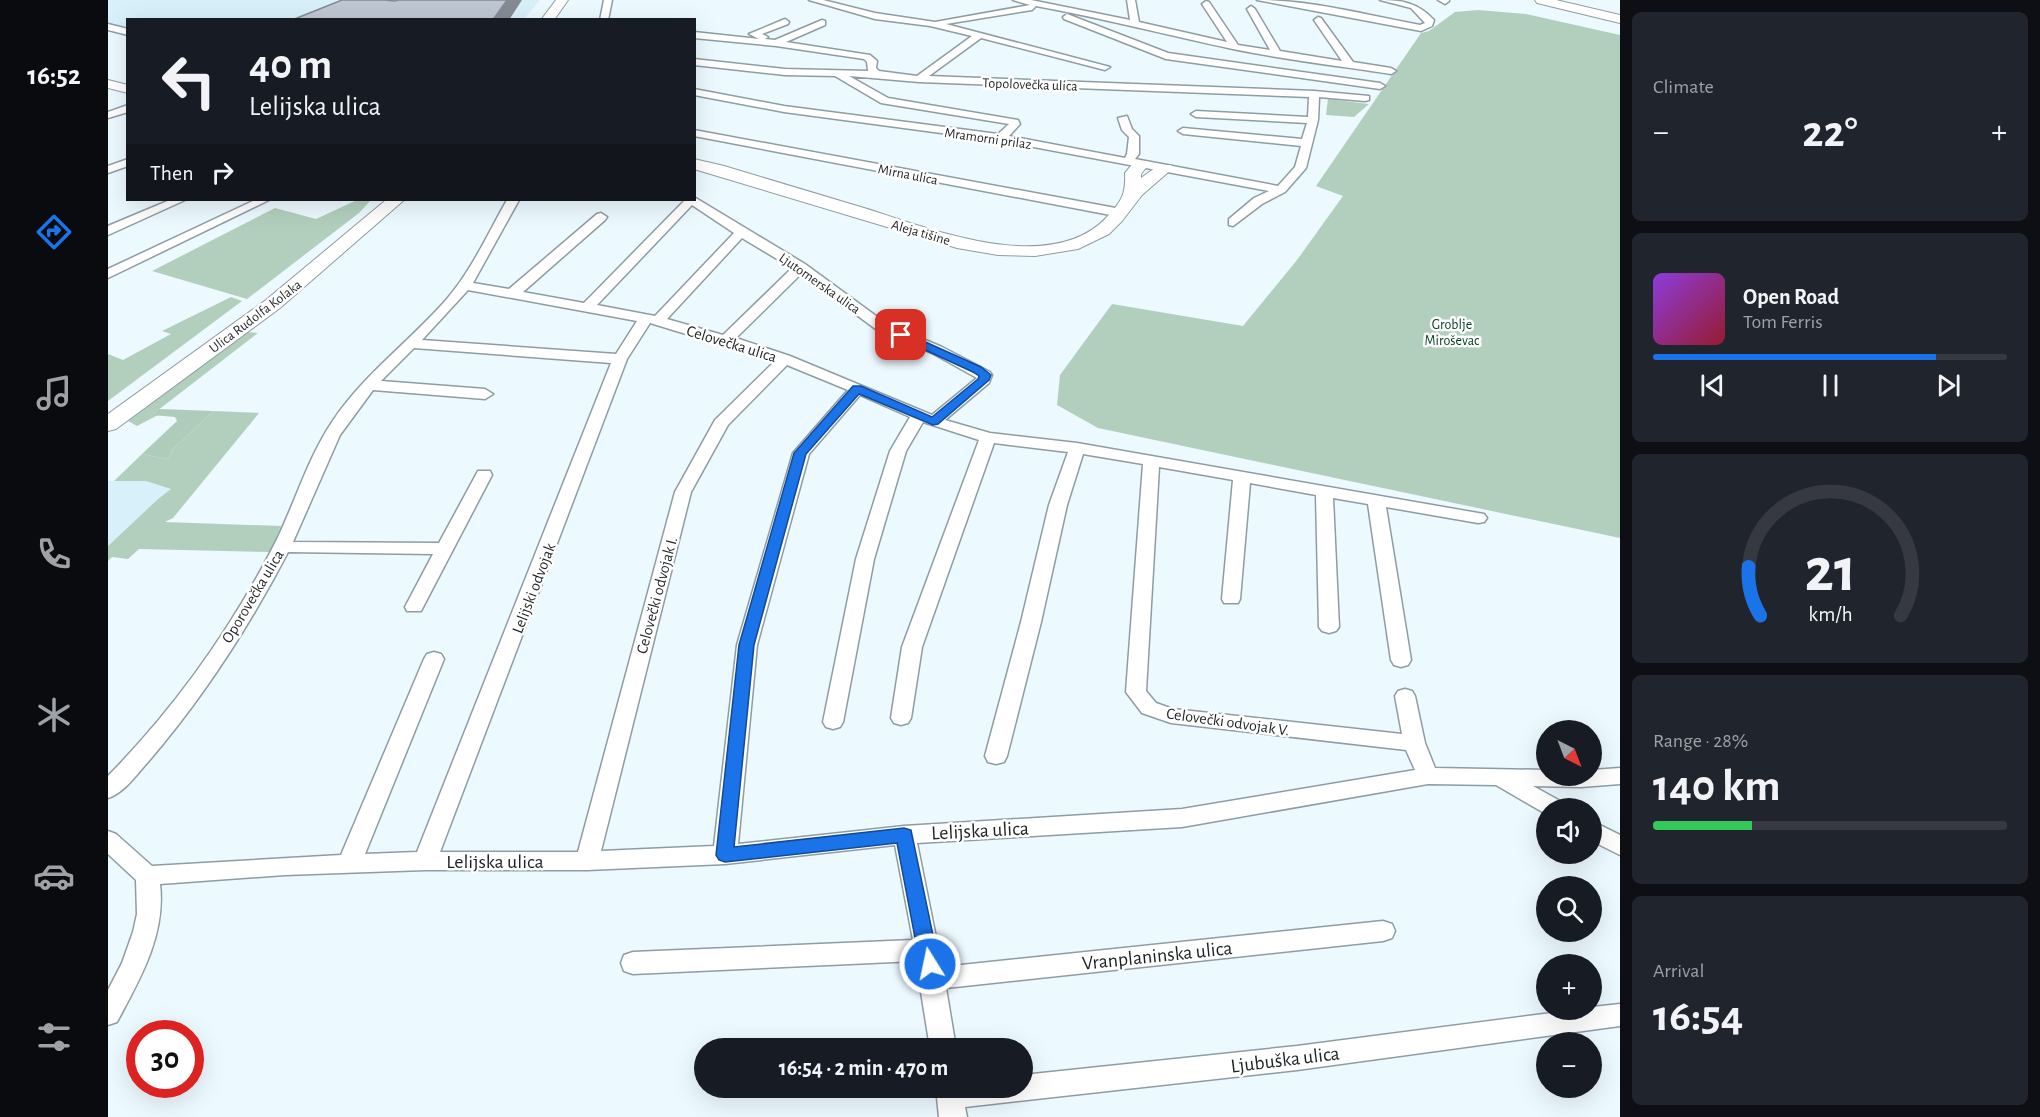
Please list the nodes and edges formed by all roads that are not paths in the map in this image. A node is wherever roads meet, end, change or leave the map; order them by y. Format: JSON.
{"nodes":[{"id":1,"x":562,"y":0,"type":"edge"},
{"id":2,"x":608,"y":0,"type":"edge"},
{"id":3,"x":813,"y":0,"type":"edge"},
{"id":4,"x":1017,"y":0,"type":"edge"},
{"id":5,"x":1068,"y":0,"type":"edge"},
{"id":6,"x":1131,"y":0,"type":"edge"},
{"id":7,"x":1261,"y":0,"type":"edge"},
{"id":8,"x":1384,"y":0,"type":"edge"},
{"id":9,"x":1541,"y":0,"type":"edge"},
{"id":10,"x":1042,"y":4,"type":"junction"},
{"id":11,"x":1206,"y":4,"type":"dead end"},
{"id":12,"x":1251,"y":9,"type":"dead end"},
{"id":13,"x":859,"y":12,"type":"junction"},
{"id":14,"x":548,"y":18,"type":"edge"},
{"id":15,"x":604,"y":18,"type":"edge"},
{"id":16,"x":1620,"y":19,"type":"edge"},
{"id":17,"x":1318,"y":20,"type":"dead end"},
{"id":18,"x":785,"y":22,"type":"dead end"},
{"id":19,"x":930,"y":23,"type":"junction"},
{"id":20,"x":1135,"y":23,"type":"junction"},
{"id":21,"x":108,"y":27,"type":"edge"},
{"id":22,"x":126,"y":32,"type":"edge"},
{"id":23,"x":696,"y":35,"type":"edge"},
{"id":24,"x":977,"y":37,"type":"junction"},
{"id":25,"x":778,"y":43,"type":"junction"},
{"id":26,"x":1235,"y":47,"type":"junction"},
{"id":27,"x":1277,"y":54,"type":"junction"},
{"id":28,"x":696,"y":62,"type":"edge"},
{"id":29,"x":1351,"y":66,"type":"junction"},
{"id":30,"x":1105,"y":67,"type":"dead end"},
{"id":31,"x":1391,"y":71,"type":"dead end"},
{"id":32,"x":837,"y":73,"type":"junction"},
{"id":33,"x":876,"y":74,"type":"junction"},
{"id":34,"x":919,"y":79,"type":"junction"},
{"id":35,"x":108,"y":84,"type":"edge"},
{"id":36,"x":1380,"y":86,"type":"dead end"},
{"id":37,"x":126,"y":88,"type":"edge"},
{"id":38,"x":696,"y":92,"type":"edge"},
{"id":39,"x":1314,"y":94,"type":"junction"},
{"id":40,"x":1365,"y":99,"type":"dead end"},
{"id":41,"x":126,"y":109,"type":"edge"},
{"id":42,"x":1196,"y":114,"type":"dead end"},
{"id":43,"x":108,"y":115,"type":"edge"},
{"id":44,"x":1123,"y":118,"type":"dead end"},
{"id":45,"x":1313,"y":120,"type":"junction"},
{"id":46,"x":1183,"y":131,"type":"dead end"},
{"id":47,"x":696,"y":133,"type":"edge"},
{"id":48,"x":1001,"y":138,"type":"junction"},
{"id":49,"x":1308,"y":143,"type":"junction"},
{"id":50,"x":1134,"y":162,"type":"junction"},
{"id":51,"x":126,"y":163,"type":"edge"},
{"id":52,"x":696,"y":164,"type":"edge"},
{"id":53,"x":1165,"y":168,"type":"junction"},
{"id":54,"x":108,"y":170,"type":"edge"},
{"id":55,"x":1281,"y":190,"type":"junction"},
{"id":56,"x":1134,"y":193,"type":"junction"},
{"id":57,"x":178,"y":201,"type":"edge"},
{"id":58,"x":261,"y":201,"type":"edge"},
{"id":59,"x":395,"y":201,"type":"edge"},
{"id":60,"x":512,"y":201,"type":"edge"},
{"id":61,"x":691,"y":201,"type":"edge"},
{"id":62,"x":694,"y":201,"type":"edge"},
{"id":63,"x":1121,"y":213,"type":"junction"},
{"id":64,"x":601,"y":218,"type":"dead end"},
{"id":65,"x":1233,"y":222,"type":"dead end"},
{"id":66,"x":108,"y":231,"type":"edge"},
{"id":67,"x":741,"y":232,"type":"junction"},
{"id":68,"x":108,"y":261,"type":"edge"},
{"id":69,"x":123,"y":266,"type":"junction"},
{"id":70,"x":800,"y":267,"type":"junction"},
{"id":71,"x":108,"y":274,"type":"edge"},
{"id":72,"x":464,"y":285,"type":"junction"},
{"id":73,"x":512,"y":294,"type":"junction"},
{"id":74,"x":587,"y":307,"type":"junction"},
{"id":75,"x":652,"y":319,"type":"junction"},
{"id":76,"x":726,"y":340,"type":"junction"},
{"id":77,"x":412,"y":344,"type":"junction"},
{"id":78,"x":620,"y":359,"type":"junction"},
{"id":79,"x":785,"y":359,"type":"junction"},
{"id":80,"x":368,"y":385,"type":"junction"},
{"id":81,"x":857,"y":389,"type":"junction"},
{"id":82,"x":485,"y":394,"type":"dead end"},
{"id":83,"x":926,"y":418,"type":"junction"},
{"id":84,"x":108,"y":424,"type":"edge"},
{"id":85,"x":988,"y":438,"type":"junction"},
{"id":86,"x":1077,"y":448,"type":"junction"},
{"id":87,"x":1152,"y":461,"type":"junction"},
{"id":88,"x":484,"y":475,"type":"dead end"},
{"id":89,"x":1242,"y":478,"type":"junction"},
{"id":90,"x":1324,"y":491,"type":"junction"},
{"id":91,"x":1376,"y":499,"type":"junction"},
{"id":92,"x":1478,"y":518,"type":"dead end"},
{"id":93,"x":282,"y":547,"type":"junction"},
{"id":94,"x":444,"y":549,"type":"junction"},
{"id":95,"x":1231,"y":599,"type":"dead end"},
{"id":96,"x":414,"y":607,"type":"dead end"},
{"id":97,"x":1329,"y":627,"type":"dead end"},
{"id":98,"x":434,"y":659,"type":"dead end"},
{"id":99,"x":1401,"y":660,"type":"dead end"},
{"id":100,"x":1405,"y":696,"type":"dead end"},
{"id":101,"x":901,"y":718,"type":"dead end"},
{"id":102,"x":833,"y":722,"type":"dead end"},
{"id":103,"x":1414,"y":744,"type":"junction"},
{"id":104,"x":996,"y":756,"type":"dead end"},
{"id":105,"x":1428,"y":776,"type":"junction"},
{"id":106,"x":1620,"y":776,"type":"edge"},
{"id":107,"x":1500,"y":778,"type":"junction"},
{"id":108,"x":108,"y":790,"type":"edge"},
{"id":109,"x":1536,"y":798,"type":"edge"},
{"id":110,"x":904,"y":835,"type":"junction"},
{"id":111,"x":1602,"y":836,"type":"edge"},
{"id":112,"x":108,"y":840,"type":"edge"},
{"id":113,"x":1620,"y":846,"type":"edge"},
{"id":114,"x":725,"y":855,"type":"junction"},
{"id":115,"x":425,"y":861,"type":"junction"},
{"id":116,"x":587,"y":861,"type":"junction"},
{"id":117,"x":349,"y":864,"type":"junction"},
{"id":118,"x":147,"y":876,"type":"junction"},
{"id":119,"x":1383,"y":931,"type":"dead end"},
{"id":120,"x":927,"y":950,"type":"junction"},
{"id":121,"x":633,"y":963,"type":"dead end"},
{"id":122,"x":932,"y":979,"type":"junction"},
{"id":123,"x":108,"y":1014,"type":"edge"},
{"id":124,"x":1620,"y":1015,"type":"edge"},
{"id":125,"x":941,"y":1038,"type":"edge"},
{"id":126,"x":951,"y":1100,"type":"edge"}],
"edges":[{"from":1,"to":14,"type":"street"},
{"from":2,"to":15,"type":"street"},
{"from":3,"to":13,"type":"street"},
{"from":4,"to":10,"type":"street"},
{"from":5,"to":10,"type":"street"},
{"from":6,"to":20,"type":"street"},
{"from":7,"to":8,"type":"street"},
{"from":9,"to":16,"type":"street"},
{"from":10,"to":19,"type":"street"},
{"from":10,"to":20,"type":"street"},
{"from":10,"to":36,"type":"street"},
{"from":11,"to":26,"type":"street"},
{"from":12,"to":27,"type":"street"},
{"from":13,"to":19,"type":"street"},
{"from":13,"to":25,"type":"street"},
{"from":17,"to":29,"type":"street"},
{"from":18,"to":25,"type":"street"},
{"from":19,"to":24,"type":"street"},
{"from":20,"to":26,"type":"street"},
{"from":21,"to":22,"type":"street"},
{"from":23,"to":25,"type":"street"},
{"from":24,"to":30,"type":"street"},
{"from":24,"to":34,"type":"street"},
{"from":25,"to":33,"type":"street"},
{"from":26,"to":27,"type":"street"},
{"from":27,"to":29,"type":"street"},
{"from":28,"to":32,"type":"street","name":"Topolovečka ulica"},
{"from":29,"to":31,"type":"street"},
{"from":32,"to":33,"type":"street","name":"Topolovečka ulica"},
{"from":32,"to":48,"type":"street"},
{"from":33,"to":34,"type":"street","name":"Topolovečka ulica"},
{"from":34,"to":39,"type":"street","name":"Topolovečka ulica"},
{"from":35,"to":37,"type":"street"},
{"from":38,"to":48,"type":"street","name":"Mramorni prilaz"},
{"from":39,"to":40,"type":"street","name":"Topolovečka ulica"},
{"from":39,"to":45,"type":"street"},
{"from":41,"to":43,"type":"street"},
{"from":42,"to":45,"type":"street"},
{"from":44,"to":50,"type":"street"},
{"from":45,"to":49,"type":"street"},
{"from":46,"to":49,"type":"street"},
{"from":47,"to":63,"type":"street","name":"Mirna ulica"},
{"from":48,"to":50,"type":"street","name":"Mramorni prilaz"},
{"from":49,"to":55,"type":"street"},
{"from":50,"to":53,"type":"street","name":"Mramorni prilaz"},
{"from":50,"to":56,"type":"street","name":"Aleja tišine"},
{"from":51,"to":54,"type":"street"},
{"from":52,"to":63,"type":"street","name":"Aleja tišine"},
{"from":53,"to":55,"type":"street","name":"Mramorni prilaz"},
{"from":53,"to":56,"type":"street","name":"Aleja tišine"},
{"from":55,"to":65,"type":"street"},
{"from":56,"to":63,"type":"street","name":"Aleja tišine"},
{"from":57,"to":66,"type":"street"},
{"from":58,"to":69,"type":"street"},
{"from":59,"to":84,"type":"street","name":"Ulica Rudolfa Kolaka"},
{"from":60,"to":72,"type":"street","name":"Oporovečka ulica"},
{"from":61,"to":74,"type":"street"},
{"from":62,"to":67,"type":"street","name":"Ljutomerska ulica"},
{"from":64,"to":73,"type":"street"},
{"from":67,"to":70,"type":"street","name":"Ljutomerska ulica"},
{"from":67,"to":75,"type":"street","name":"Lelijski odvojak"},
{"from":68,"to":69,"type":"street"},
{"from":69,"to":71,"type":"street"},
{"from":70,"to":76,"type":"street"},
{"from":70,"to":83,"type":"street","name":"Ljutomerska ulica"},
{"from":72,"to":73,"type":"street","name":"Celovečka ulica"},
{"from":72,"to":77,"type":"street","name":"Oporovečka ulica"},
{"from":73,"to":74,"type":"street","name":"Celovečka ulica"},
{"from":74,"to":75,"type":"street","name":"Celovečka ulica"},
{"from":75,"to":76,"type":"street","name":"Celovečka ulica"},
{"from":75,"to":78,"type":"street","name":"Lelijski odvojak"},
{"from":76,"to":79,"type":"street","name":"Celovečka ulica"},
{"from":77,"to":78,"type":"street"},
{"from":77,"to":80,"type":"street","name":"Oporovečka ulica"},
{"from":78,"to":115,"type":"street","name":"Lelijski odvojak"},
{"from":79,"to":81,"type":"street","name":"Celovečka ulica"},
{"from":79,"to":116,"type":"street","name":"Celovečki odvojak I."},
{"from":80,"to":82,"type":"street"},
{"from":80,"to":93,"type":"street","name":"Oporovečka ulica"},
{"from":81,"to":83,"type":"street","name":"Celovečka ulica"},
{"from":81,"to":114,"type":"street"},
{"from":83,"to":85,"type":"street","name":"Celovečka ulica"},
{"from":83,"to":102,"type":"street"},
{"from":85,"to":86,"type":"street","name":"Celovečka ulica"},
{"from":85,"to":101,"type":"street"},
{"from":86,"to":87,"type":"street","name":"Celovečka ulica"},
{"from":86,"to":104,"type":"street"},
{"from":87,"to":89,"type":"street","name":"Celovečka ulica"},
{"from":87,"to":103,"type":"street","name":"Celovečki odvojak V."},
{"from":88,"to":94,"type":"street"},
{"from":89,"to":90,"type":"street","name":"Celovečka ulica"},
{"from":89,"to":95,"type":"street"},
{"from":90,"to":91,"type":"street","name":"Celovečka ulica"},
{"from":90,"to":97,"type":"street"},
{"from":91,"to":92,"type":"street","name":"Celovečka ulica"},
{"from":91,"to":99,"type":"street"},
{"from":93,"to":94,"type":"street"},
{"from":93,"to":108,"type":"street","name":"Oporovečka ulica"},
{"from":94,"to":96,"type":"street"},
{"from":98,"to":117,"type":"street"},
{"from":100,"to":103,"type":"street"},
{"from":103,"to":105,"type":"street"},
{"from":105,"to":107,"type":"street","name":"Lelijska ulica"},
{"from":105,"to":110,"type":"street","name":"Lelijska ulica"},
{"from":106,"to":107,"type":"street","name":"Lelijska ulica"},
{"from":107,"to":109,"type":"street","name":"Lelijska ulica"},
{"from":110,"to":114,"type":"street","name":"Lelijska ulica"},
{"from":110,"to":120,"type":"street"},
{"from":111,"to":113,"type":"street"},
{"from":112,"to":118,"type":"street"},
{"from":114,"to":116,"type":"street","name":"Lelijska ulica"},
{"from":115,"to":116,"type":"street","name":"Lelijska ulica"},
{"from":115,"to":117,"type":"street","name":"Lelijska ulica"},
{"from":117,"to":118,"type":"street","name":"Lelijska ulica"},
{"from":118,"to":123,"type":"street"},
{"from":119,"to":122,"type":"street","name":"Vranplaninska ulica"},
{"from":120,"to":121,"type":"street"},
{"from":120,"to":122,"type":"street"},
{"from":122,"to":125,"type":"street"},
{"from":124,"to":126,"type":"street","name":"Ljubuška ulica"}]}
